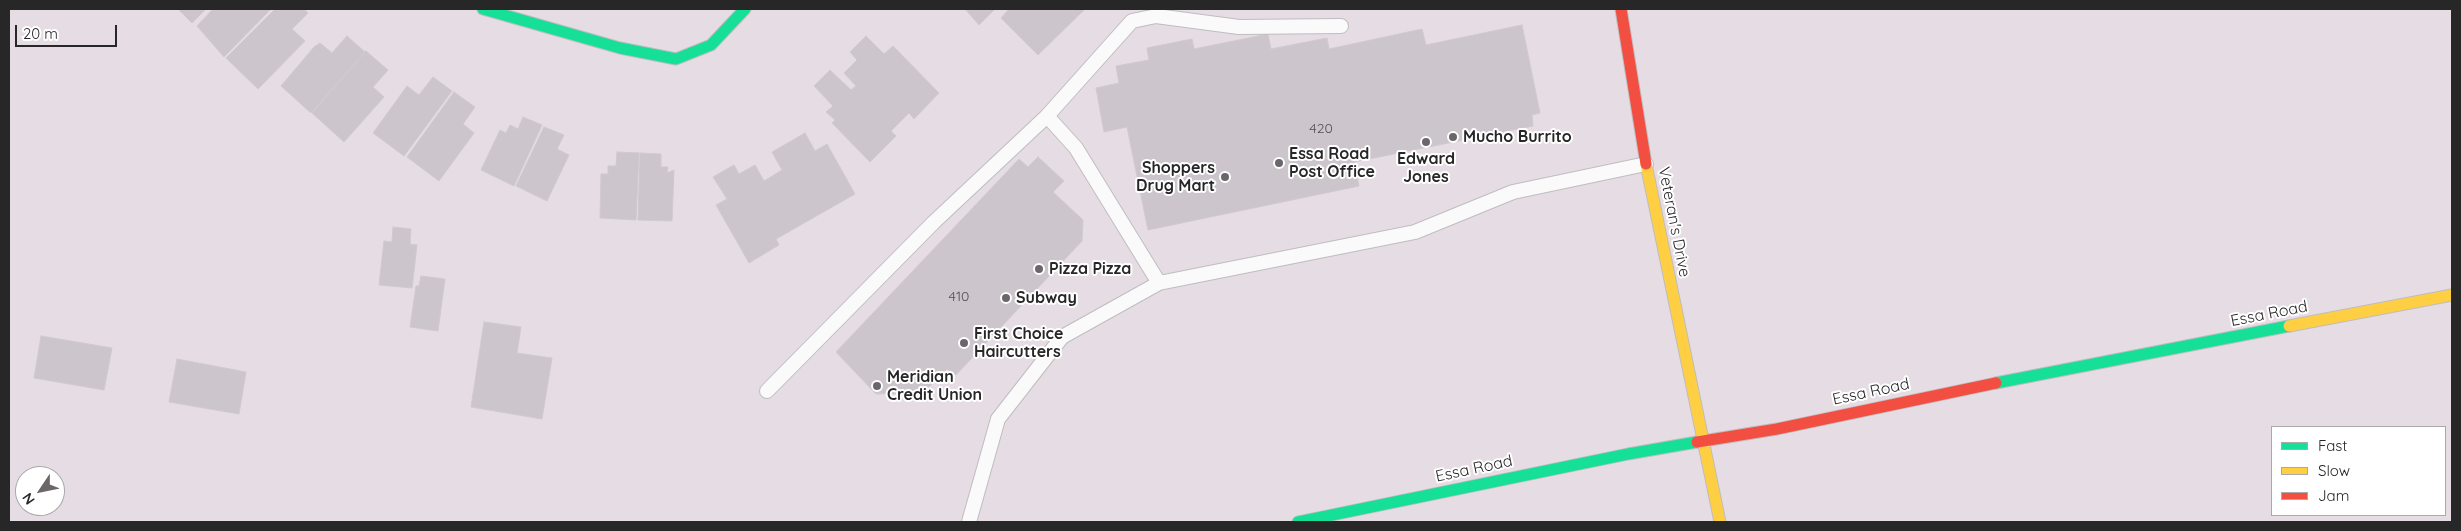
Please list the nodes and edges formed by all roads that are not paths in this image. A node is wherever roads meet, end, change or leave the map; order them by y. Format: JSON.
{"nodes":[{"id":1,"x":483,"y":9,"type":"edge"},
{"id":2,"x":745,"y":9,"type":"edge"},
{"id":3,"x":1621,"y":9,"type":"edge"},
{"id":4,"x":1341,"y":26,"type":"dead end"},
{"id":5,"x":1047,"y":116,"type":"junction"},
{"id":6,"x":1646,"y":164,"type":"junction"},
{"id":7,"x":1159,"y":282,"type":"junction"},
{"id":8,"x":2452,"y":295,"type":"edge"},
{"id":9,"x":768,"y":391,"type":"dead end"},
{"id":10,"x":1701,"y":441,"type":"junction"},
{"id":11,"x":969,"y":522,"type":"edge"},
{"id":12,"x":1298,"y":522,"type":"edge"},
{"id":13,"x":1720,"y":522,"type":"edge"}],
"edges":[{"from":1,"to":2,"type":"main road"},
{"from":3,"to":6,"type":"main road","name":"Veteran's Drive"},
{"from":4,"to":5,"type":"lane"},
{"from":5,"to":7,"type":"lane"},
{"from":5,"to":9,"type":"lane"},
{"from":6,"to":7,"type":"lane"},
{"from":6,"to":10,"type":"main road","name":"Veteran's Drive"},
{"from":7,"to":11,"type":"lane"},
{"from":8,"to":10,"type":"main road","name":"Essa Road"},
{"from":10,"to":12,"type":"main road","name":"Essa Road"},
{"from":10,"to":13,"type":"main road","name":"Veteran's Drive"}]}
